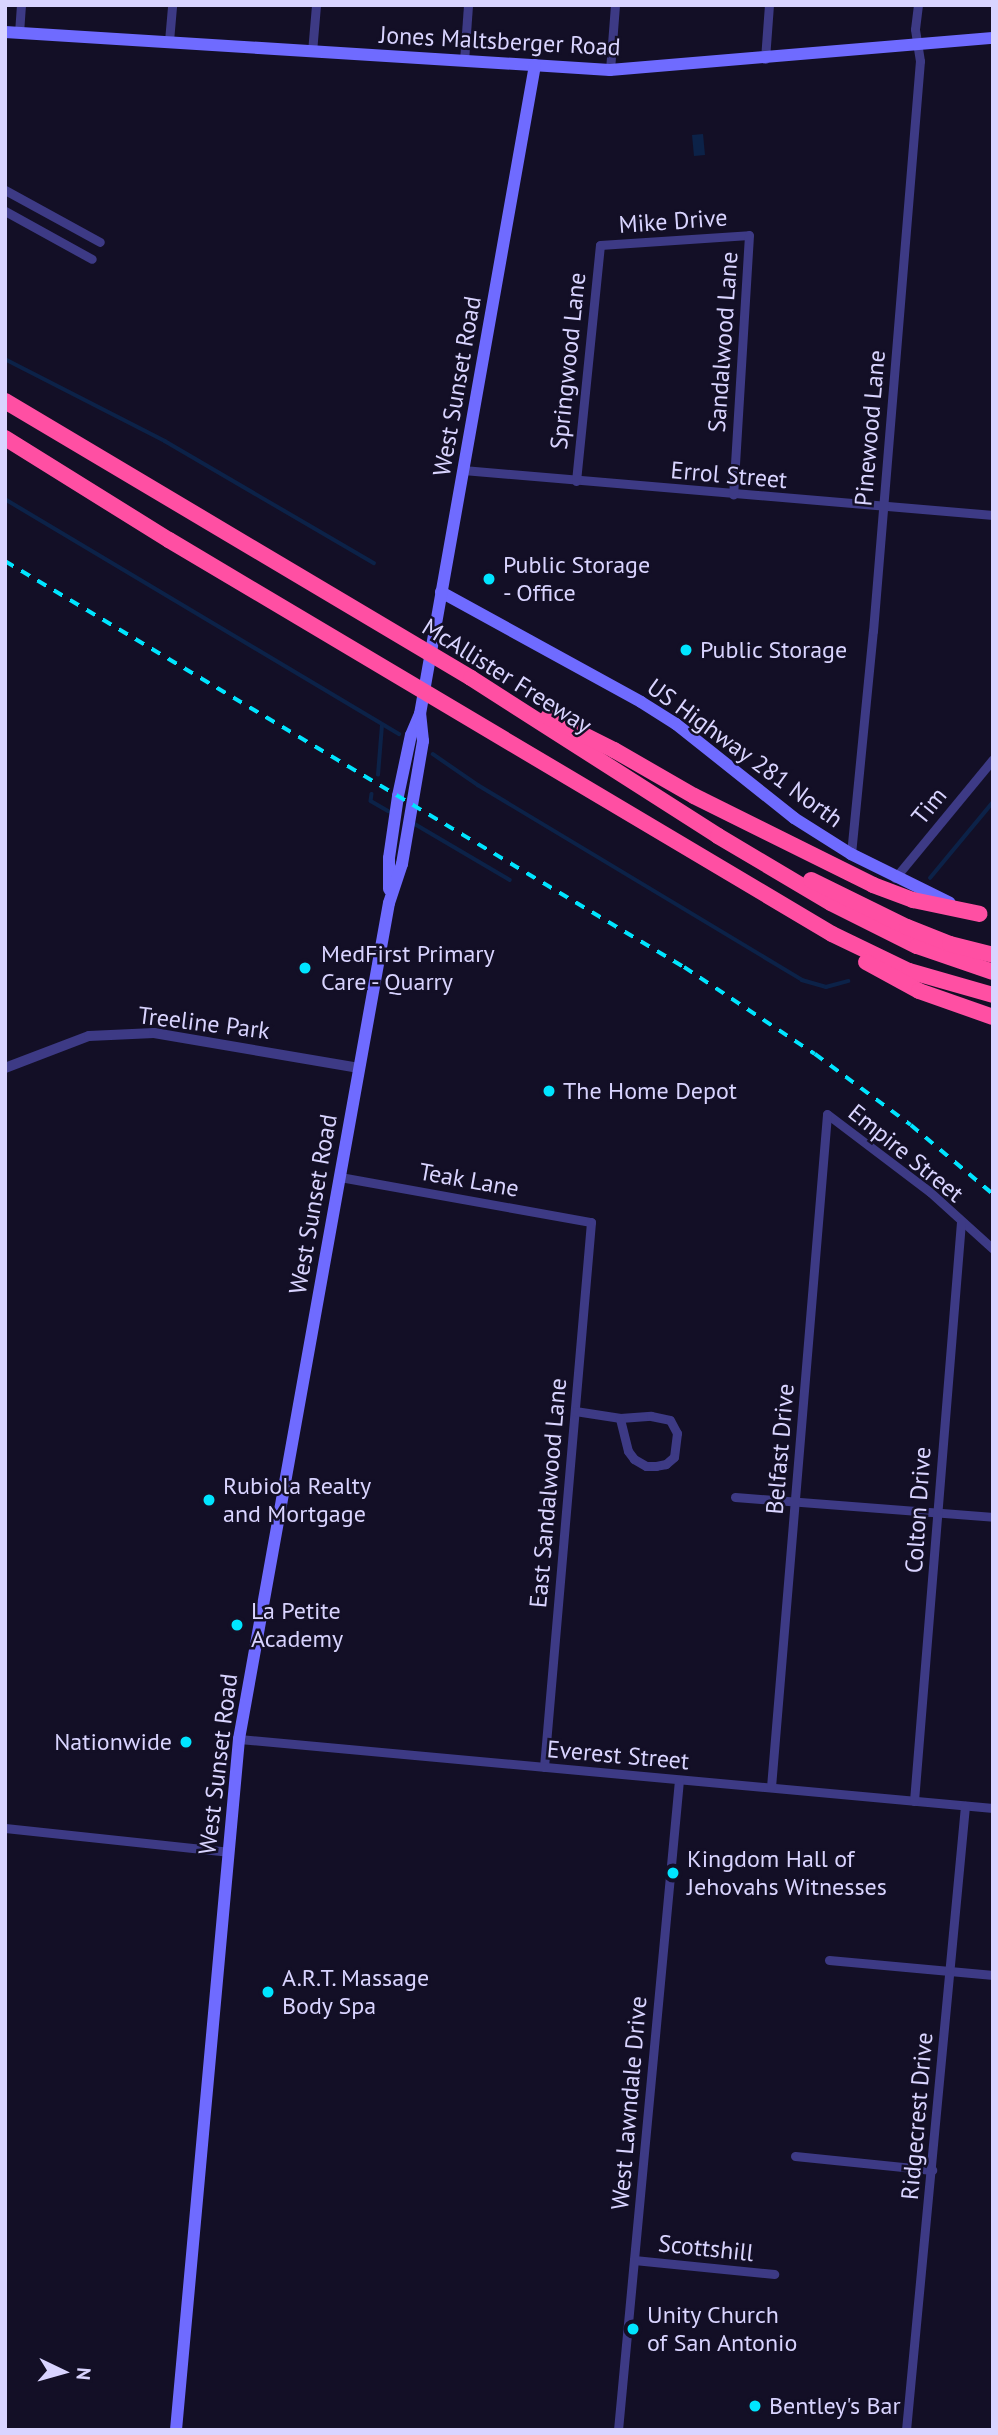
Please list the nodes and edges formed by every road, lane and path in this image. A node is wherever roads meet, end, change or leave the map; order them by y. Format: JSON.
{"nodes":[{"id":1,"x":22,"y":5,"type":"edge"},
{"id":2,"x":172,"y":5,"type":"edge"},
{"id":3,"x":316,"y":5,"type":"edge"},
{"id":4,"x":468,"y":5,"type":"edge"},
{"id":5,"x":615,"y":5,"type":"edge"},
{"id":6,"x":769,"y":5,"type":"edge"},
{"id":7,"x":918,"y":5,"type":"edge"},
{"id":8,"x":5,"y":32,"type":"edge"},
{"id":9,"x":19,"y":33,"type":"junction"},
{"id":10,"x":993,"y":38,"type":"edge"},
{"id":11,"x":169,"y":41,"type":"junction"},
{"id":12,"x":918,"y":44,"type":"junction"},
{"id":13,"x":312,"y":52,"type":"junction"},
{"id":14,"x":765,"y":59,"type":"junction"},
{"id":15,"x":464,"y":61,"type":"junction"},
{"id":16,"x":535,"y":65,"type":"junction"},
{"id":17,"x":610,"y":70,"type":"junction"},
{"id":18,"x":5,"y":190,"type":"edge"},
{"id":19,"x":5,"y":211,"type":"edge"},
{"id":20,"x":749,"y":234,"type":"joint"},
{"id":21,"x":100,"y":242,"type":"dead end"},
{"id":22,"x":600,"y":245,"type":"joint"},
{"id":23,"x":92,"y":258,"type":"dead end"},
{"id":24,"x":5,"y":393,"type":"edge"},
{"id":25,"x":5,"y":401,"type":"edge"},
{"id":26,"x":52,"y":428,"type":"junction"},
{"id":27,"x":5,"y":438,"type":"edge"},
{"id":28,"x":463,"y":470,"type":"junction"},
{"id":29,"x":576,"y":481,"type":"junction"},
{"id":30,"x":733,"y":495,"type":"junction"},
{"id":31,"x":883,"y":508,"type":"junction"},
{"id":32,"x":993,"y":515,"type":"edge"},
{"id":33,"x":441,"y":592,"type":"junction"},
{"id":34,"x":471,"y":678,"type":"junction"},
{"id":35,"x":993,"y":759,"type":"edge"},
{"id":36,"x":718,"y":835,"type":"junction"},
{"id":37,"x":851,"y":854,"type":"junction"},
{"id":38,"x":895,"y":878,"type":"junction"},
{"id":39,"x":986,"y":916,"type":"edge"},
{"id":40,"x":813,"y":923,"type":"junction"},
{"id":41,"x":993,"y":955,"type":"edge"},
{"id":42,"x":993,"y":972,"type":"edge"},
{"id":43,"x":993,"y":995,"type":"edge"},
{"id":44,"x":993,"y":1017,"type":"edge"},
{"id":45,"x":5,"y":1068,"type":"edge"},
{"id":46,"x":359,"y":1068,"type":"junction"},
{"id":47,"x":827,"y":1114,"type":"joint"},
{"id":48,"x":340,"y":1177,"type":"junction"},
{"id":49,"x":591,"y":1222,"type":"joint"},
{"id":50,"x":961,"y":1222,"type":"junction"},
{"id":51,"x":993,"y":1249,"type":"edge"},
{"id":52,"x":575,"y":1411,"type":"junction"},
{"id":53,"x":620,"y":1418,"type":"junction"},
{"id":54,"x":735,"y":1497,"type":"dead end"},
{"id":55,"x":796,"y":1502,"type":"junction"},
{"id":56,"x":937,"y":1512,"type":"junction"},
{"id":57,"x":993,"y":1517,"type":"edge"},
{"id":58,"x":239,"y":1739,"type":"junction"},
{"id":59,"x":544,"y":1767,"type":"junction"},
{"id":60,"x":679,"y":1780,"type":"junction"},
{"id":61,"x":771,"y":1787,"type":"junction"},
{"id":62,"x":914,"y":1801,"type":"junction"},
{"id":63,"x":965,"y":1806,"type":"junction"},
{"id":64,"x":993,"y":1808,"type":"edge"},
{"id":65,"x":5,"y":1829,"type":"edge"},
{"id":66,"x":228,"y":1852,"type":"junction"},
{"id":67,"x":830,"y":1960,"type":"dead end"},
{"id":68,"x":950,"y":1971,"type":"junction"},
{"id":69,"x":993,"y":1975,"type":"edge"},
{"id":70,"x":795,"y":2156,"type":"dead end"},
{"id":71,"x":932,"y":2170,"type":"junction"},
{"id":72,"x":634,"y":2260,"type":"junction"},
{"id":73,"x":774,"y":2274,"type":"dead end"},
{"id":74,"x":176,"y":2430,"type":"edge"},
{"id":75,"x":618,"y":2430,"type":"edge"},
{"id":76,"x":906,"y":2430,"type":"edge"}],
"edges":[{"from":1,"to":9,"type":"street"},
{"from":2,"to":11,"type":"street"},
{"from":3,"to":13,"type":"street"},
{"from":4,"to":15,"type":"street"},
{"from":5,"to":17,"type":"street"},
{"from":6,"to":14,"type":"street"},
{"from":7,"to":12,"type":"street","name":"Pinewood Lane"},
{"from":8,"to":9,"type":"main road","name":"Jones Maltsberger Road"},
{"from":9,"to":11,"type":"main road","name":"Jones Maltsberger Road"},
{"from":10,"to":12,"type":"main road","name":"Jones Maltsberger Road"},
{"from":11,"to":13,"type":"main road","name":"Jones Maltsberger Road"},
{"from":12,"to":14,"type":"main road","name":"Jones Maltsberger Road"},
{"from":12,"to":31,"type":"street","name":"Pinewood Lane"},
{"from":13,"to":15,"type":"main road","name":"Jones Maltsberger Road"},
{"from":14,"to":17,"type":"main road","name":"Jones Maltsberger Road"},
{"from":15,"to":16,"type":"main road","name":"Jones Maltsberger Road"},
{"from":16,"to":17,"type":"main road","name":"Jones Maltsberger Road"},
{"from":16,"to":28,"type":"main road","name":"West Sunset Road"},
{"from":18,"to":21,"type":"street"},
{"from":19,"to":23,"type":"street"},
{"from":20,"to":22,"type":"street","name":"Mike Drive"},
{"from":20,"to":30,"type":"street","name":"Sandalwood Lane"},
{"from":22,"to":29,"type":"street","name":"Springwood Lane"},
{"from":24,"to":26,"type":"highway"},
{"from":25,"to":26,"type":"highway","name":"McAllister Freeway"},
{"from":26,"to":34,"type":"highway","name":"McAllister Freeway"},
{"from":27,"to":40,"type":"highway"},
{"from":28,"to":29,"type":"street","name":"Errol Street"},
{"from":28,"to":33,"type":"main road","name":"West Sunset Road"},
{"from":29,"to":30,"type":"street","name":"Errol Street"},
{"from":30,"to":31,"type":"street","name":"Errol Street"},
{"from":31,"to":32,"type":"street","name":"Errol Street"},
{"from":31,"to":37,"type":"street","name":"Pinewood Lane"},
{"from":33,"to":37,"type":"main road","name":"US Highway 281 North"},
{"from":33,"to":46,"type":"main road","name":"West Sunset Road"},
{"from":34,"to":36,"type":"highway","name":"McAllister Freeway"},
{"from":34,"to":39,"type":"highway"},
{"from":35,"to":38,"type":"street","name":"Tim"},
{"from":36,"to":41,"type":"highway"},
{"from":36,"to":42,"type":"highway","name":"McAllister Freeway"},
{"from":37,"to":38,"type":"main road","name":"US Highway 281 North"},
{"from":38,"to":39,"type":"main road","name":"US Highway 281 North"},
{"from":40,"to":43,"type":"highway"},
{"from":40,"to":44,"type":"highway"},
{"from":45,"to":46,"type":"street","name":"Treeline Park"},
{"from":46,"to":48,"type":"main road","name":"West Sunset Road"},
{"from":47,"to":50,"type":"street","name":"Empire Street"},
{"from":47,"to":55,"type":"street","name":"Belfast Drive"},
{"from":48,"to":49,"type":"street","name":"Teak Lane"},
{"from":48,"to":58,"type":"main road","name":"West Sunset Road"},
{"from":49,"to":52,"type":"street","name":"East Sandalwood Lane"},
{"from":50,"to":51,"type":"street","name":"Empire Street"},
{"from":50,"to":56,"type":"street","name":"Colton Drive"},
{"from":52,"to":53,"type":"street"},
{"from":52,"to":59,"type":"street","name":"East Sandalwood Lane"},
{"from":53,"to":53,"type":"street"},
{"from":54,"to":55,"type":"street"},
{"from":55,"to":56,"type":"street"},
{"from":55,"to":61,"type":"street","name":"Belfast Drive"},
{"from":56,"to":57,"type":"street"},
{"from":56,"to":62,"type":"street","name":"Colton Drive"},
{"from":58,"to":59,"type":"street","name":"Everest Street"},
{"from":58,"to":66,"type":"main road","name":"West Sunset Road"},
{"from":59,"to":60,"type":"street","name":"Everest Street"},
{"from":60,"to":61,"type":"street","name":"Everest Street"},
{"from":60,"to":72,"type":"street","name":"West Lawndale Drive"},
{"from":61,"to":62,"type":"street","name":"Everest Street"},
{"from":62,"to":63,"type":"street","name":"Everest Street"},
{"from":63,"to":64,"type":"street","name":"Everest Street"},
{"from":63,"to":68,"type":"street","name":"Ridgecrest Drive"},
{"from":65,"to":66,"type":"street"},
{"from":66,"to":74,"type":"main road","name":"West Sunset Road"},
{"from":67,"to":68,"type":"street"},
{"from":68,"to":69,"type":"street"},
{"from":68,"to":71,"type":"street","name":"Ridgecrest Drive"},
{"from":70,"to":71,"type":"street"},
{"from":71,"to":76,"type":"street","name":"Ridgecrest Drive"},
{"from":72,"to":73,"type":"street","name":"Scottshill"},
{"from":72,"to":75,"type":"street","name":"West Lawndale Drive"}]}
